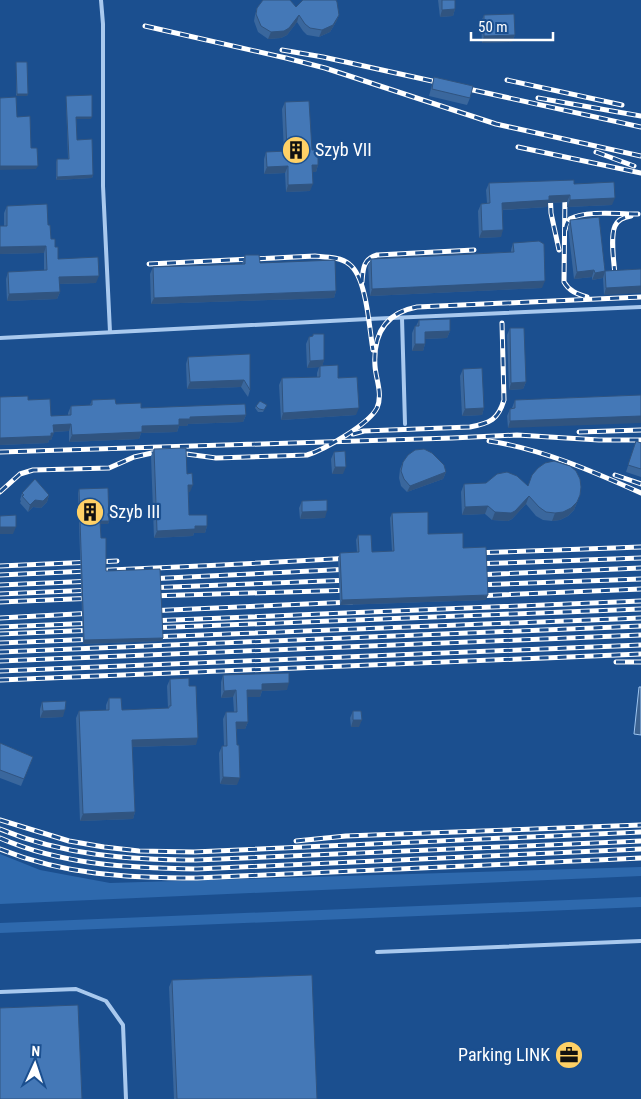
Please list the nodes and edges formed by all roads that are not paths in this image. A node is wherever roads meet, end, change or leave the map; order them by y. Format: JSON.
{"nodes":[{"id":1,"x":101,"y":0,"type":"edge"},
{"id":2,"x":641,"y":307,"type":"edge"},
{"id":3,"x":402,"y":318,"type":"junction"},
{"id":4,"x":110,"y":332,"type":"junction"},
{"id":5,"x":0,"y":338,"type":"edge"},
{"id":6,"x":405,"y":424,"type":"dead end"},
{"id":7,"x":641,"y":941,"type":"edge"},
{"id":8,"x":377,"y":952,"type":"dead end"},
{"id":9,"x":0,"y":992,"type":"edge"},
{"id":10,"x":126,"y":1099,"type":"edge"}],
"edges":[{"from":1,"to":4,"type":"lane"},
{"from":2,"to":3,"type":"lane"},
{"from":3,"to":4,"type":"lane"},
{"from":3,"to":6,"type":"lane"},
{"from":4,"to":5,"type":"lane"},
{"from":7,"to":8,"type":"lane"},
{"from":9,"to":10,"type":"lane"}]}
